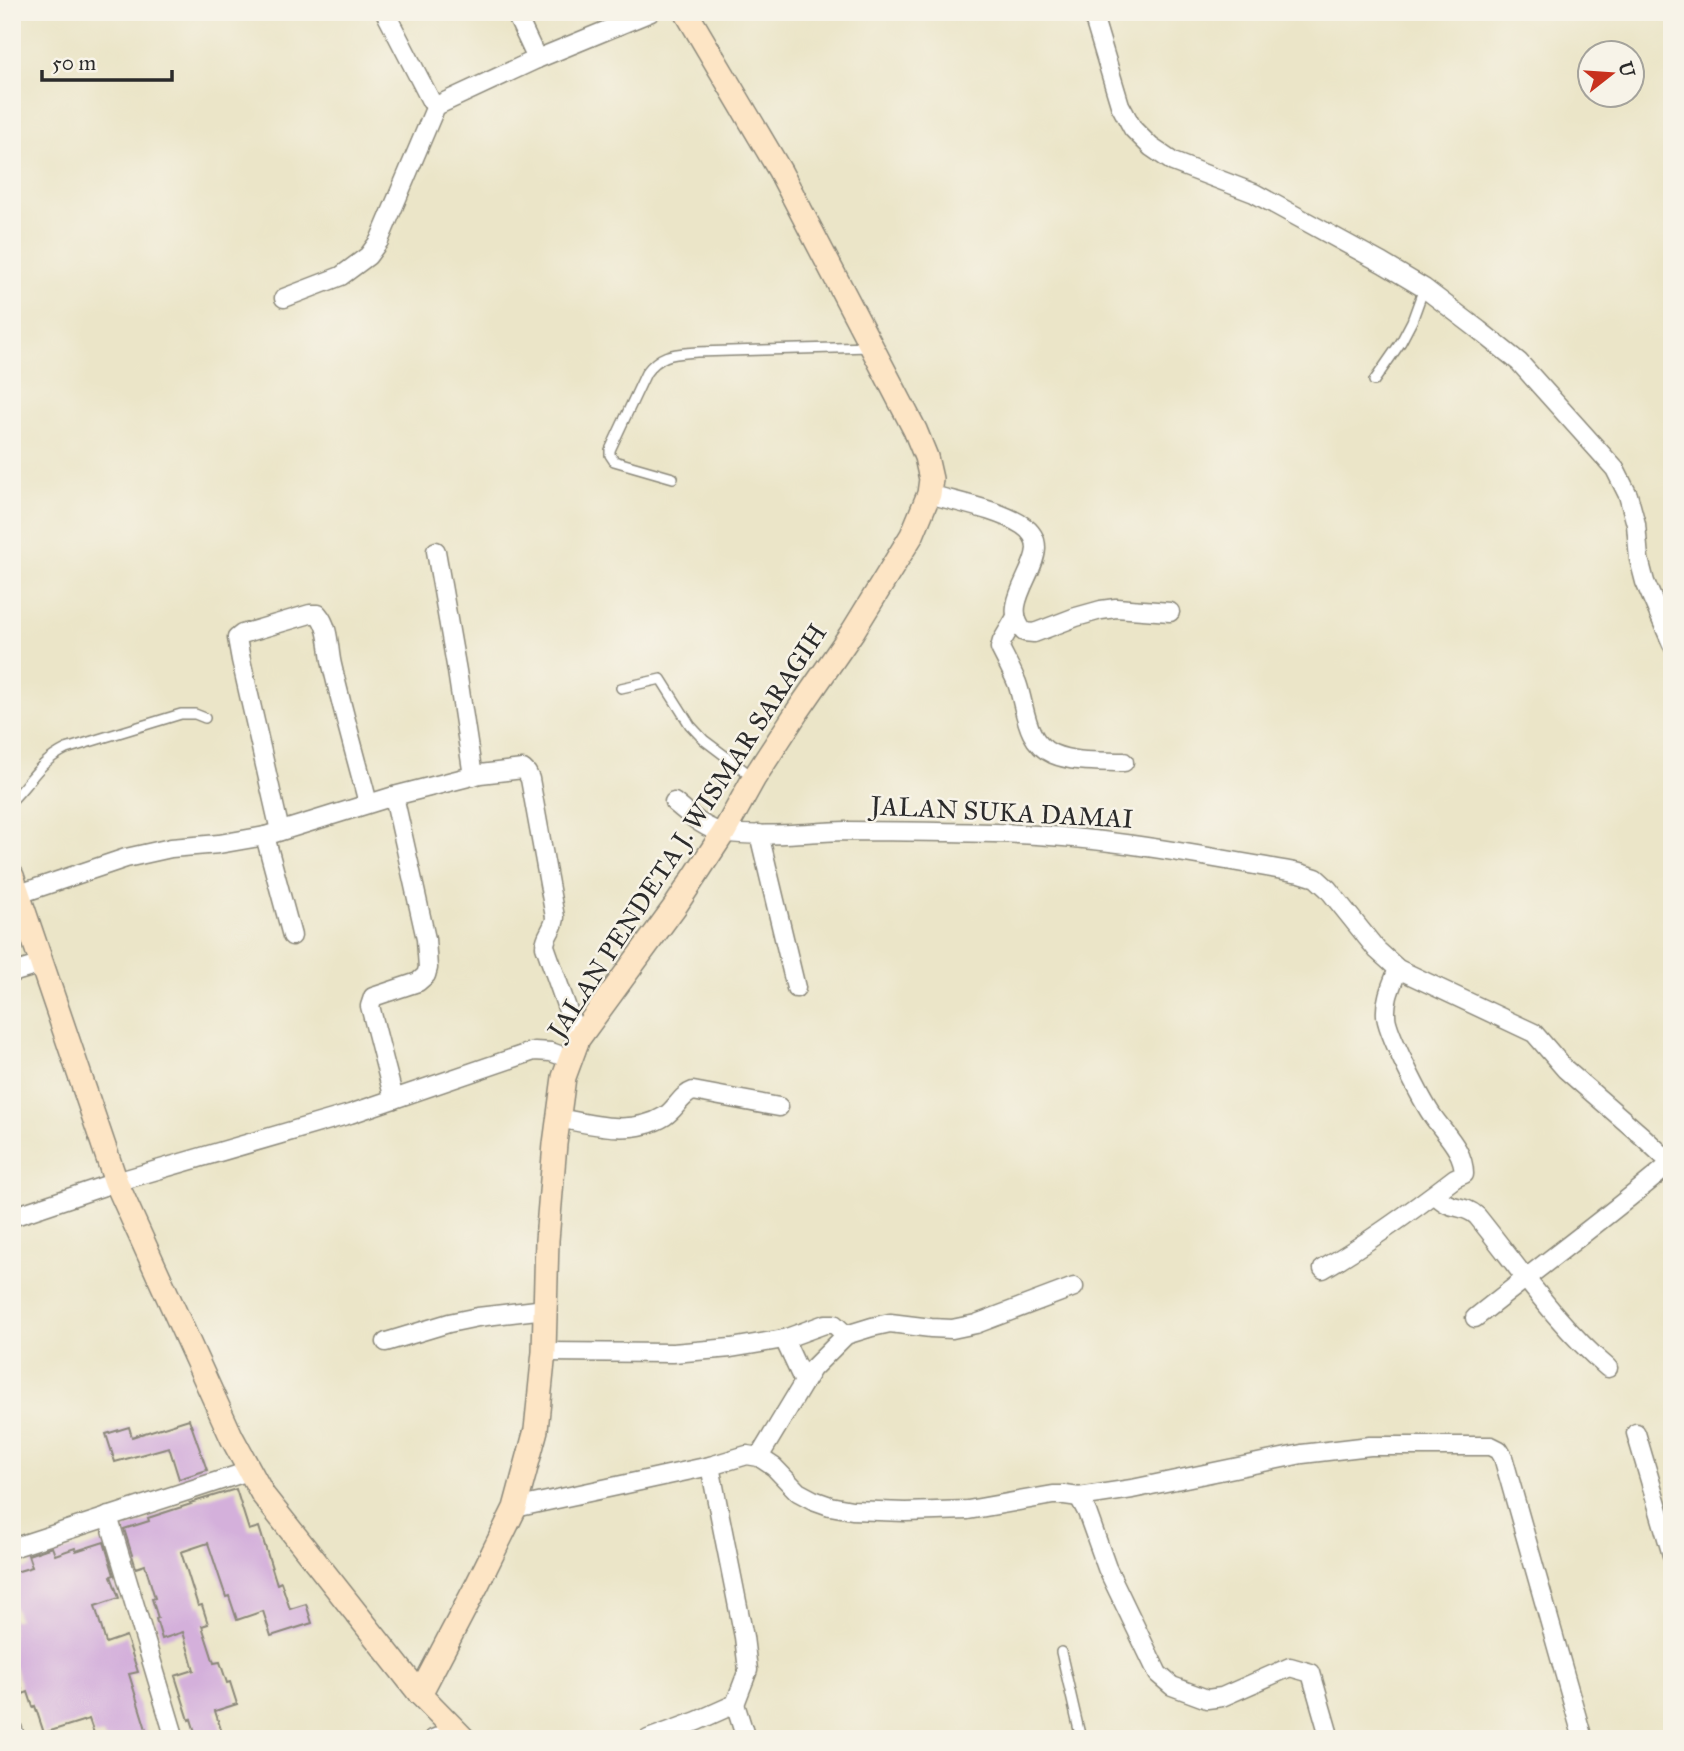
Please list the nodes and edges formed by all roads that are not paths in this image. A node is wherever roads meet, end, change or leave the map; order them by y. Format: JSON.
{"nodes":[{"id":1,"x":385,"y":12,"type":"edge"},
{"id":2,"x":515,"y":12,"type":"edge"},
{"id":3,"x":651,"y":12,"type":"edge"},
{"id":4,"x":686,"y":12,"type":"edge"},
{"id":5,"x":1092,"y":12,"type":"edge"},
{"id":6,"x":537,"y":59,"type":"junction"},
{"id":7,"x":436,"y":106,"type":"junction"},
{"id":8,"x":1423,"y":288,"type":"junction"},
{"id":9,"x":284,"y":298,"type":"dead end"},
{"id":10,"x":872,"y":346,"type":"junction"},
{"id":11,"x":1374,"y":381,"type":"dead end"},
{"id":12,"x":673,"y":478,"type":"dead end"},
{"id":13,"x":929,"y":494,"type":"junction"},
{"id":14,"x":436,"y":551,"type":"dead end"},
{"id":15,"x":1170,"y":612,"type":"dead end"},
{"id":16,"x":1016,"y":617,"type":"junction"},
{"id":17,"x":1672,"y":644,"type":"edge"},
{"id":18,"x":621,"y":688,"type":"dead end"},
{"id":19,"x":205,"y":718,"type":"dead end"},
{"id":20,"x":1124,"y":762,"type":"dead end"},
{"id":21,"x":473,"y":776,"type":"junction"},
{"id":22,"x":754,"y":778,"type":"junction"},
{"id":23,"x":394,"y":796,"type":"junction"},
{"id":24,"x":12,"y":800,"type":"edge"},
{"id":25,"x":674,"y":802,"type":"dead end"},
{"id":26,"x":369,"y":803,"type":"junction"},
{"id":27,"x":724,"y":832,"type":"junction"},
{"id":28,"x":272,"y":834,"type":"junction"},
{"id":29,"x":758,"y":834,"type":"junction"},
{"id":30,"x":16,"y":885,"type":"edge"},
{"id":31,"x":292,"y":936,"type":"dead end"},
{"id":32,"x":42,"y":964,"type":"junction"},
{"id":33,"x":1398,"y":969,"type":"junction"},
{"id":34,"x":12,"y":973,"type":"edge"},
{"id":35,"x":796,"y":988,"type":"dead end"},
{"id":36,"x":574,"y":1049,"type":"junction"},
{"id":37,"x":394,"y":1099,"type":"junction"},
{"id":38,"x":779,"y":1107,"type":"dead end"},
{"id":39,"x":559,"y":1118,"type":"junction"},
{"id":40,"x":1671,"y":1163,"type":"edge"},
{"id":41,"x":116,"y":1182,"type":"junction"},
{"id":42,"x":1435,"y":1194,"type":"junction"},
{"id":43,"x":12,"y":1217,"type":"edge"},
{"id":44,"x":1323,"y":1269,"type":"dead end"},
{"id":45,"x":1526,"y":1278,"type":"junction"},
{"id":46,"x":1074,"y":1287,"type":"dead end"},
{"id":47,"x":545,"y":1309,"type":"junction"},
{"id":48,"x":1475,"y":1318,"type":"dead end"},
{"id":49,"x":846,"y":1335,"type":"junction"},
{"id":50,"x":784,"y":1339,"type":"junction"},
{"id":51,"x":386,"y":1342,"type":"dead end"},
{"id":52,"x":544,"y":1352,"type":"junction"},
{"id":53,"x":1608,"y":1368,"type":"dead end"},
{"id":54,"x":804,"y":1382,"type":"junction"},
{"id":55,"x":1636,"y":1433,"type":"dead end"},
{"id":56,"x":759,"y":1457,"type":"junction"},
{"id":57,"x":710,"y":1466,"type":"junction"},
{"id":58,"x":249,"y":1471,"type":"junction"},
{"id":59,"x":1079,"y":1497,"type":"junction"},
{"id":60,"x":515,"y":1508,"type":"junction"},
{"id":61,"x":108,"y":1516,"type":"junction"},
{"id":62,"x":12,"y":1548,"type":"edge"},
{"id":63,"x":1672,"y":1555,"type":"edge"},
{"id":64,"x":1061,"y":1652,"type":"dead end"},
{"id":65,"x":420,"y":1693,"type":"junction"},
{"id":66,"x":735,"y":1704,"type":"junction"},
{"id":67,"x":12,"y":1727,"type":"edge"},
{"id":68,"x":460,"y":1734,"type":"edge"},
{"id":69,"x":16,"y":1739,"type":"edge"},
{"id":70,"x":175,"y":1739,"type":"edge"},
{"id":71,"x":433,"y":1739,"type":"edge"},
{"id":72,"x":648,"y":1739,"type":"edge"},
{"id":73,"x":746,"y":1739,"type":"edge"},
{"id":74,"x":1081,"y":1739,"type":"edge"},
{"id":75,"x":1330,"y":1739,"type":"edge"},
{"id":76,"x":1583,"y":1739,"type":"edge"}],
"edges":[{"from":1,"to":7,"type":"street"},
{"from":2,"to":6,"type":"street"},
{"from":3,"to":6,"type":"street"},
{"from":4,"to":10,"type":"street","name":"JALAN PENDETA J. WISMAR SARAGIH"},
{"from":5,"to":8,"type":"street"},
{"from":6,"to":7,"type":"street"},
{"from":7,"to":9,"type":"street"},
{"from":8,"to":11,"type":"lane"},
{"from":8,"to":17,"type":"street"},
{"from":10,"to":12,"type":"lane"},
{"from":10,"to":13,"type":"street","name":"JALAN PENDETA J. WISMAR SARAGIH"},
{"from":13,"to":16,"type":"street"},
{"from":13,"to":22,"type":"street","name":"JALAN PENDETA J. WISMAR SARAGIH"},
{"from":14,"to":21,"type":"street"},
{"from":15,"to":16,"type":"street"},
{"from":16,"to":20,"type":"street"},
{"from":18,"to":22,"type":"lane"},
{"from":19,"to":24,"type":"lane"},
{"from":21,"to":23,"type":"street"},
{"from":21,"to":36,"type":"street"},
{"from":22,"to":27,"type":"street","name":"JALAN PENDETA J. WISMAR SARAGIH"},
{"from":23,"to":26,"type":"street"},
{"from":23,"to":37,"type":"street"},
{"from":25,"to":27,"type":"street"},
{"from":26,"to":28,"type":"street"},
{"from":26,"to":28,"type":"street"},
{"from":27,"to":29,"type":"street","name":"JALAN SUKA DAMAI"},
{"from":27,"to":36,"type":"street","name":"JALAN PENDETA J. WISMAR SARAGIH"},
{"from":28,"to":30,"type":"street"},
{"from":28,"to":31,"type":"street"},
{"from":29,"to":33,"type":"street","name":"JALAN SUKA DAMAI"},
{"from":29,"to":35,"type":"street"},
{"from":30,"to":32,"type":"street"},
{"from":32,"to":34,"type":"street"},
{"from":32,"to":41,"type":"street"},
{"from":33,"to":40,"type":"street","name":"JALAN SUKA DAMAI"},
{"from":33,"to":42,"type":"street"},
{"from":36,"to":37,"type":"street"},
{"from":36,"to":39,"type":"street","name":"JALAN PENDETA J. WISMAR SARAGIH"},
{"from":37,"to":41,"type":"street"},
{"from":38,"to":39,"type":"street"},
{"from":39,"to":47,"type":"street","name":"JALAN PENDETA J. WISMAR SARAGIH"},
{"from":40,"to":45,"type":"street"},
{"from":41,"to":43,"type":"street"},
{"from":41,"to":58,"type":"street"},
{"from":42,"to":44,"type":"street"},
{"from":42,"to":45,"type":"street"},
{"from":45,"to":48,"type":"street"},
{"from":45,"to":53,"type":"street"},
{"from":46,"to":49,"type":"street"},
{"from":47,"to":51,"type":"street"},
{"from":47,"to":52,"type":"street","name":"JALAN PENDETA J. WISMAR SARAGIH"},
{"from":49,"to":50,"type":"street"},
{"from":49,"to":54,"type":"street"},
{"from":50,"to":52,"type":"street"},
{"from":50,"to":54,"type":"street"},
{"from":52,"to":60,"type":"street","name":"JALAN PENDETA J. WISMAR SARAGIH"},
{"from":54,"to":56,"type":"street"},
{"from":55,"to":63,"type":"street"},
{"from":56,"to":57,"type":"street"},
{"from":56,"to":59,"type":"street"},
{"from":57,"to":60,"type":"street"},
{"from":57,"to":66,"type":"street"},
{"from":58,"to":61,"type":"street"},
{"from":58,"to":65,"type":"street"},
{"from":59,"to":75,"type":"street"},
{"from":59,"to":76,"type":"street"},
{"from":60,"to":65,"type":"street","name":"JALAN PENDETA J. WISMAR SARAGIH"},
{"from":61,"to":62,"type":"street"},
{"from":61,"to":70,"type":"street"},
{"from":64,"to":74,"type":"lane"},
{"from":65,"to":68,"type":"street"},
{"from":66,"to":72,"type":"street"},
{"from":66,"to":73,"type":"street"},
{"from":67,"to":69,"type":"street"},
{"from":68,"to":71,"type":"street"}]}
